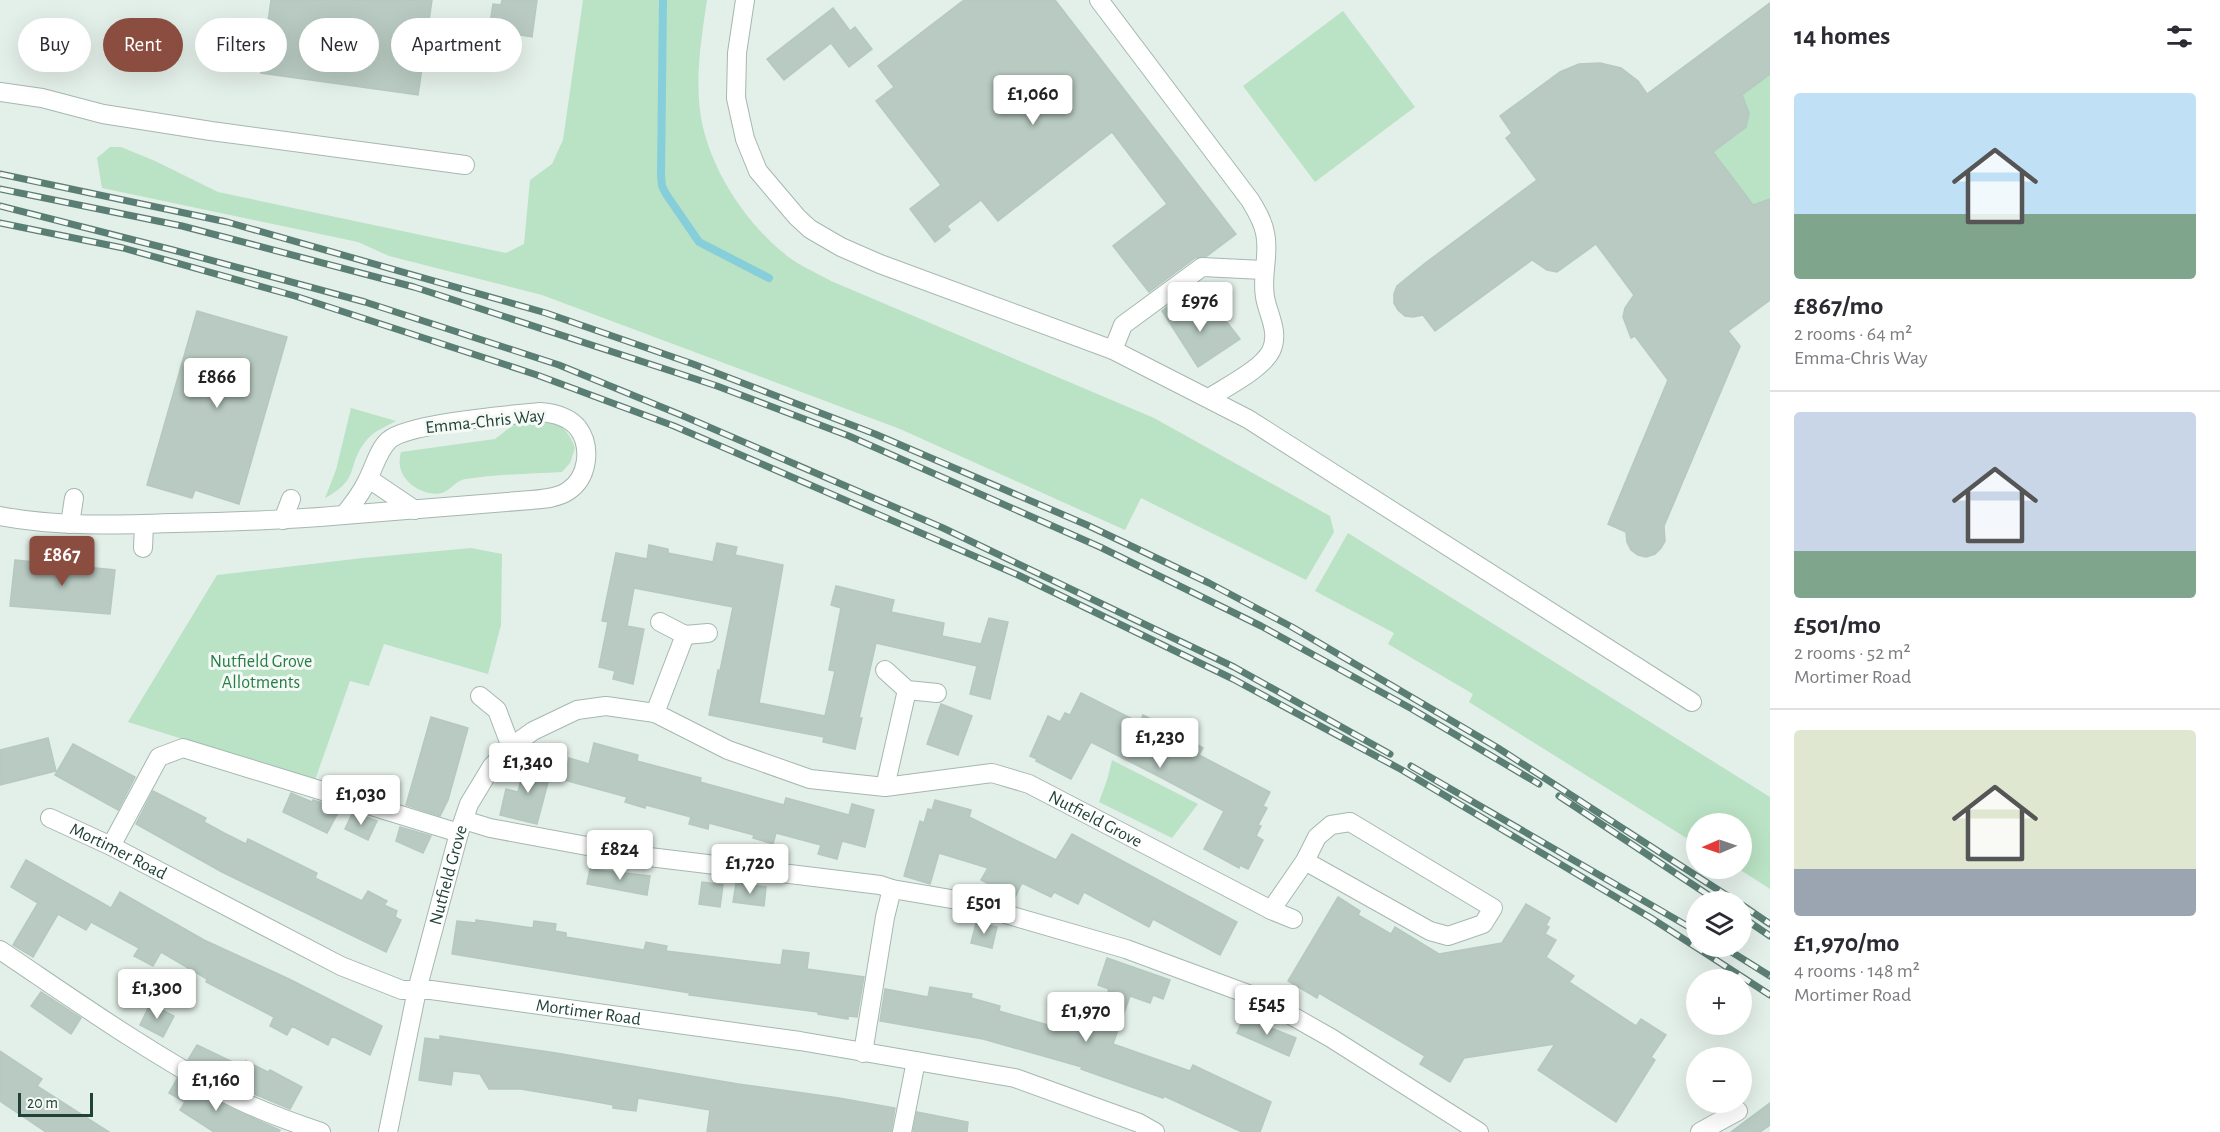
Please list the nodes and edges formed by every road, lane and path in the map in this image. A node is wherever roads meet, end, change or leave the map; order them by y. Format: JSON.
{"nodes":[{"id":1,"x":745,"y":0,"type":"edge"},
{"id":2,"x":1099,"y":0,"type":"edge"},
{"id":3,"x":0,"y":92,"type":"edge"},
{"id":4,"x":465,"y":165,"type":"dead end"},
{"id":5,"x":1263,"y":270,"type":"junction"},
{"id":6,"x":1113,"y":350,"type":"junction"},
{"id":7,"x":1209,"y":398,"type":"junction"},
{"id":8,"x":465,"y":408,"type":"dead end"},
{"id":9,"x":484,"y":419,"type":"junction"},
{"id":10,"x":369,"y":479,"type":"junction"},
{"id":11,"x":74,"y":498,"type":"dead end"},
{"id":12,"x":291,"y":499,"type":"dead end"},
{"id":13,"x":415,"y":510,"type":"junction"},
{"id":14,"x":344,"y":515,"type":"junction"},
{"id":15,"x":0,"y":516,"type":"edge"},
{"id":16,"x":283,"y":520,"type":"junction"},
{"id":17,"x":69,"y":524,"type":"junction"},
{"id":18,"x":144,"y":524,"type":"junction"},
{"id":19,"x":143,"y":548,"type":"dead end"},
{"id":20,"x":660,"y":622,"type":"dead end"},
{"id":21,"x":708,"y":633,"type":"dead end"},
{"id":22,"x":685,"y":636,"type":"junction"},
{"id":23,"x":885,"y":670,"type":"dead end"},
{"id":24,"x":908,"y":690,"type":"junction"},
{"id":25,"x":937,"y":693,"type":"dead end"},
{"id":26,"x":480,"y":696,"type":"dead end"},
{"id":27,"x":1692,"y":702,"type":"dead end"},
{"id":28,"x":655,"y":713,"type":"junction"},
{"id":29,"x":511,"y":747,"type":"junction"},
{"id":30,"x":885,"y":787,"type":"junction"},
{"id":31,"x":50,"y":818,"type":"dead end"},
{"id":32,"x":461,"y":826,"type":"junction"},
{"id":33,"x":111,"y":846,"type":"junction"},
{"id":34,"x":1305,"y":861,"type":"junction"},
{"id":35,"x":892,"y":889,"type":"junction"},
{"id":36,"x":1271,"y":910,"type":"junction"},
{"id":37,"x":1293,"y":919,"type":"dead end"},
{"id":38,"x":0,"y":950,"type":"edge"},
{"id":39,"x":417,"y":990,"type":"junction"},
{"id":40,"x":863,"y":1053,"type":"junction"},
{"id":41,"x":916,"y":1061,"type":"junction"},
{"id":42,"x":1734,"y":1113,"type":"edge"},
{"id":43,"x":321,"y":1132,"type":"edge"},
{"id":44,"x":388,"y":1132,"type":"edge"},
{"id":45,"x":902,"y":1132,"type":"edge"},
{"id":46,"x":1155,"y":1132,"type":"edge"},
{"id":47,"x":1479,"y":1132,"type":"edge"},
{"id":48,"x":1700,"y":1132,"type":"edge"}],
"edges":[{"from":1,"to":6,"type":"street"},
{"from":2,"to":5,"type":"street"},
{"from":3,"to":4,"type":"street"},
{"from":5,"to":6,"type":"street"},
{"from":5,"to":7,"type":"street"},
{"from":6,"to":7,"type":"street"},
{"from":7,"to":27,"type":"street"},
{"from":8,"to":9,"type":"street"},
{"from":9,"to":10,"type":"street","name":"Emma-Chris Way"},
{"from":9,"to":13,"type":"street","name":"Emma-Chris Way"},
{"from":10,"to":13,"type":"street"},
{"from":10,"to":14,"type":"street","name":"Emma-Chris Way"},
{"from":11,"to":17,"type":"street"},
{"from":12,"to":16,"type":"street"},
{"from":13,"to":14,"type":"street","name":"Emma-Chris Way"},
{"from":14,"to":16,"type":"street","name":"Emma-Chris Way"},
{"from":15,"to":17,"type":"street","name":"Emma-Chris Way"},
{"from":16,"to":18,"type":"street","name":"Emma-Chris Way"},
{"from":17,"to":18,"type":"street","name":"Emma-Chris Way"},
{"from":18,"to":19,"type":"street"},
{"from":20,"to":22,"type":"street"},
{"from":21,"to":22,"type":"street"},
{"from":22,"to":28,"type":"street"},
{"from":23,"to":24,"type":"street"},
{"from":24,"to":25,"type":"street"},
{"from":24,"to":30,"type":"street"},
{"from":26,"to":29,"type":"street"},
{"from":28,"to":29,"type":"street","name":"Nutfield Grove"},
{"from":28,"to":30,"type":"street","name":"Nutfield Grove"},
{"from":29,"to":32,"type":"street","name":"Nutfield Grove"},
{"from":30,"to":36,"type":"street","name":"Nutfield Grove"},
{"from":31,"to":33,"type":"street","name":"Mortimer Road"},
{"from":32,"to":33,"type":"street"},
{"from":32,"to":35,"type":"street"},
{"from":32,"to":39,"type":"street","name":"Nutfield Grove"},
{"from":33,"to":39,"type":"street","name":"Mortimer Road"},
{"from":34,"to":34,"type":"street"},
{"from":34,"to":36,"type":"street"},
{"from":35,"to":40,"type":"street"},
{"from":35,"to":47,"type":"street"},
{"from":36,"to":37,"type":"street","name":"Nutfield Grove"},
{"from":38,"to":43,"type":"street"},
{"from":39,"to":40,"type":"street","name":"Mortimer Road"},
{"from":39,"to":44,"type":"street","name":"Nutfield Grove"},
{"from":40,"to":41,"type":"street","name":"Mortimer Road"},
{"from":41,"to":45,"type":"street"},
{"from":41,"to":46,"type":"street","name":"Mortimer Road"},
{"from":42,"to":48,"type":"street"}]}
